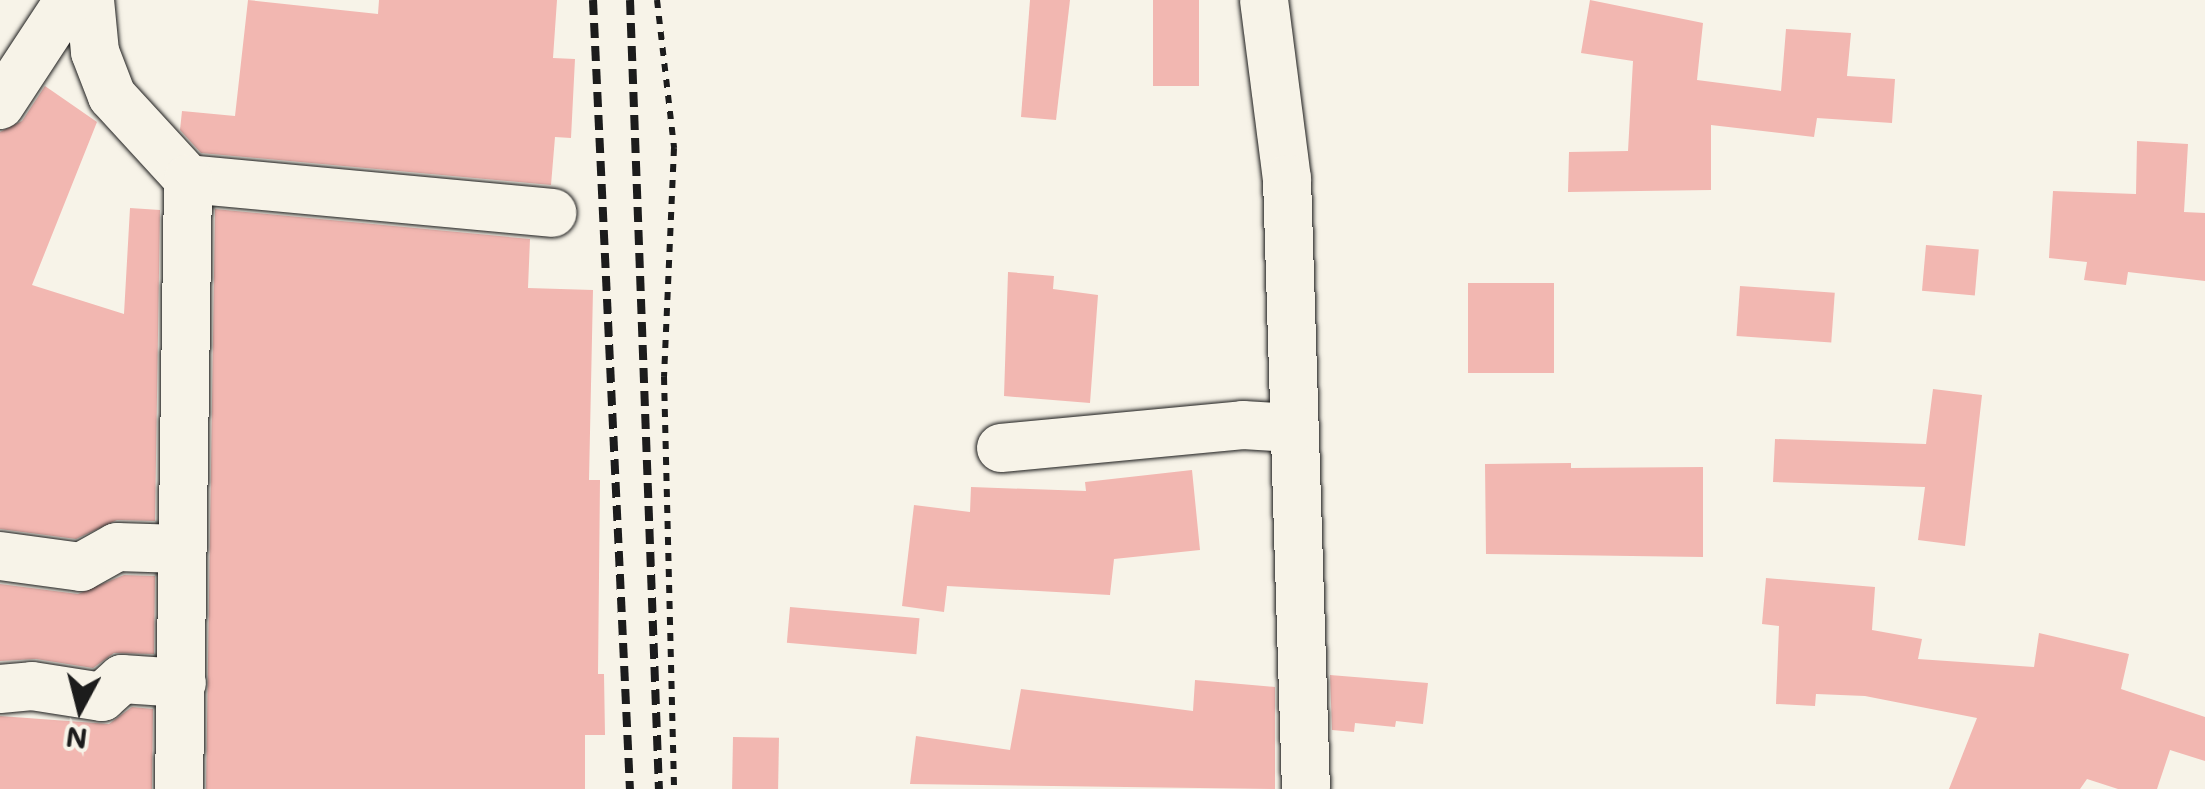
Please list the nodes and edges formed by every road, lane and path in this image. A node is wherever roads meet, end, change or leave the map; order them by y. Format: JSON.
{"nodes":[{"id":1,"x":69,"y":0,"type":"edge"},
{"id":2,"x":90,"y":0,"type":"edge"},
{"id":3,"x":657,"y":0,"type":"edge"},
{"id":4,"x":1264,"y":0,"type":"edge"},
{"id":5,"x":0,"y":105,"type":"edge"},
{"id":6,"x":188,"y":179,"type":"junction"},
{"id":7,"x":552,"y":213,"type":"dead end"},
{"id":8,"x":1292,"y":428,"type":"junction"},
{"id":9,"x":1000,"y":448,"type":"dead end"},
{"id":10,"x":181,"y":548,"type":"junction"},
{"id":11,"x":0,"y":556,"type":"edge"},
{"id":12,"x":182,"y":683,"type":"junction"},
{"id":13,"x":0,"y":689,"type":"edge"},
{"id":14,"x":179,"y":789,"type":"edge"},
{"id":15,"x":674,"y":789,"type":"edge"},
{"id":16,"x":1306,"y":789,"type":"edge"}],
"edges":[{"from":1,"to":5,"type":"street"},
{"from":2,"to":6,"type":"street"},
{"from":3,"to":15,"type":"path"},
{"from":4,"to":8,"type":"street"},
{"from":6,"to":7,"type":"street"},
{"from":6,"to":10,"type":"street"},
{"from":8,"to":9,"type":"street"},
{"from":8,"to":16,"type":"street"},
{"from":10,"to":11,"type":"street"},
{"from":10,"to":12,"type":"street"},
{"from":12,"to":13,"type":"street"},
{"from":12,"to":14,"type":"street"}]}
